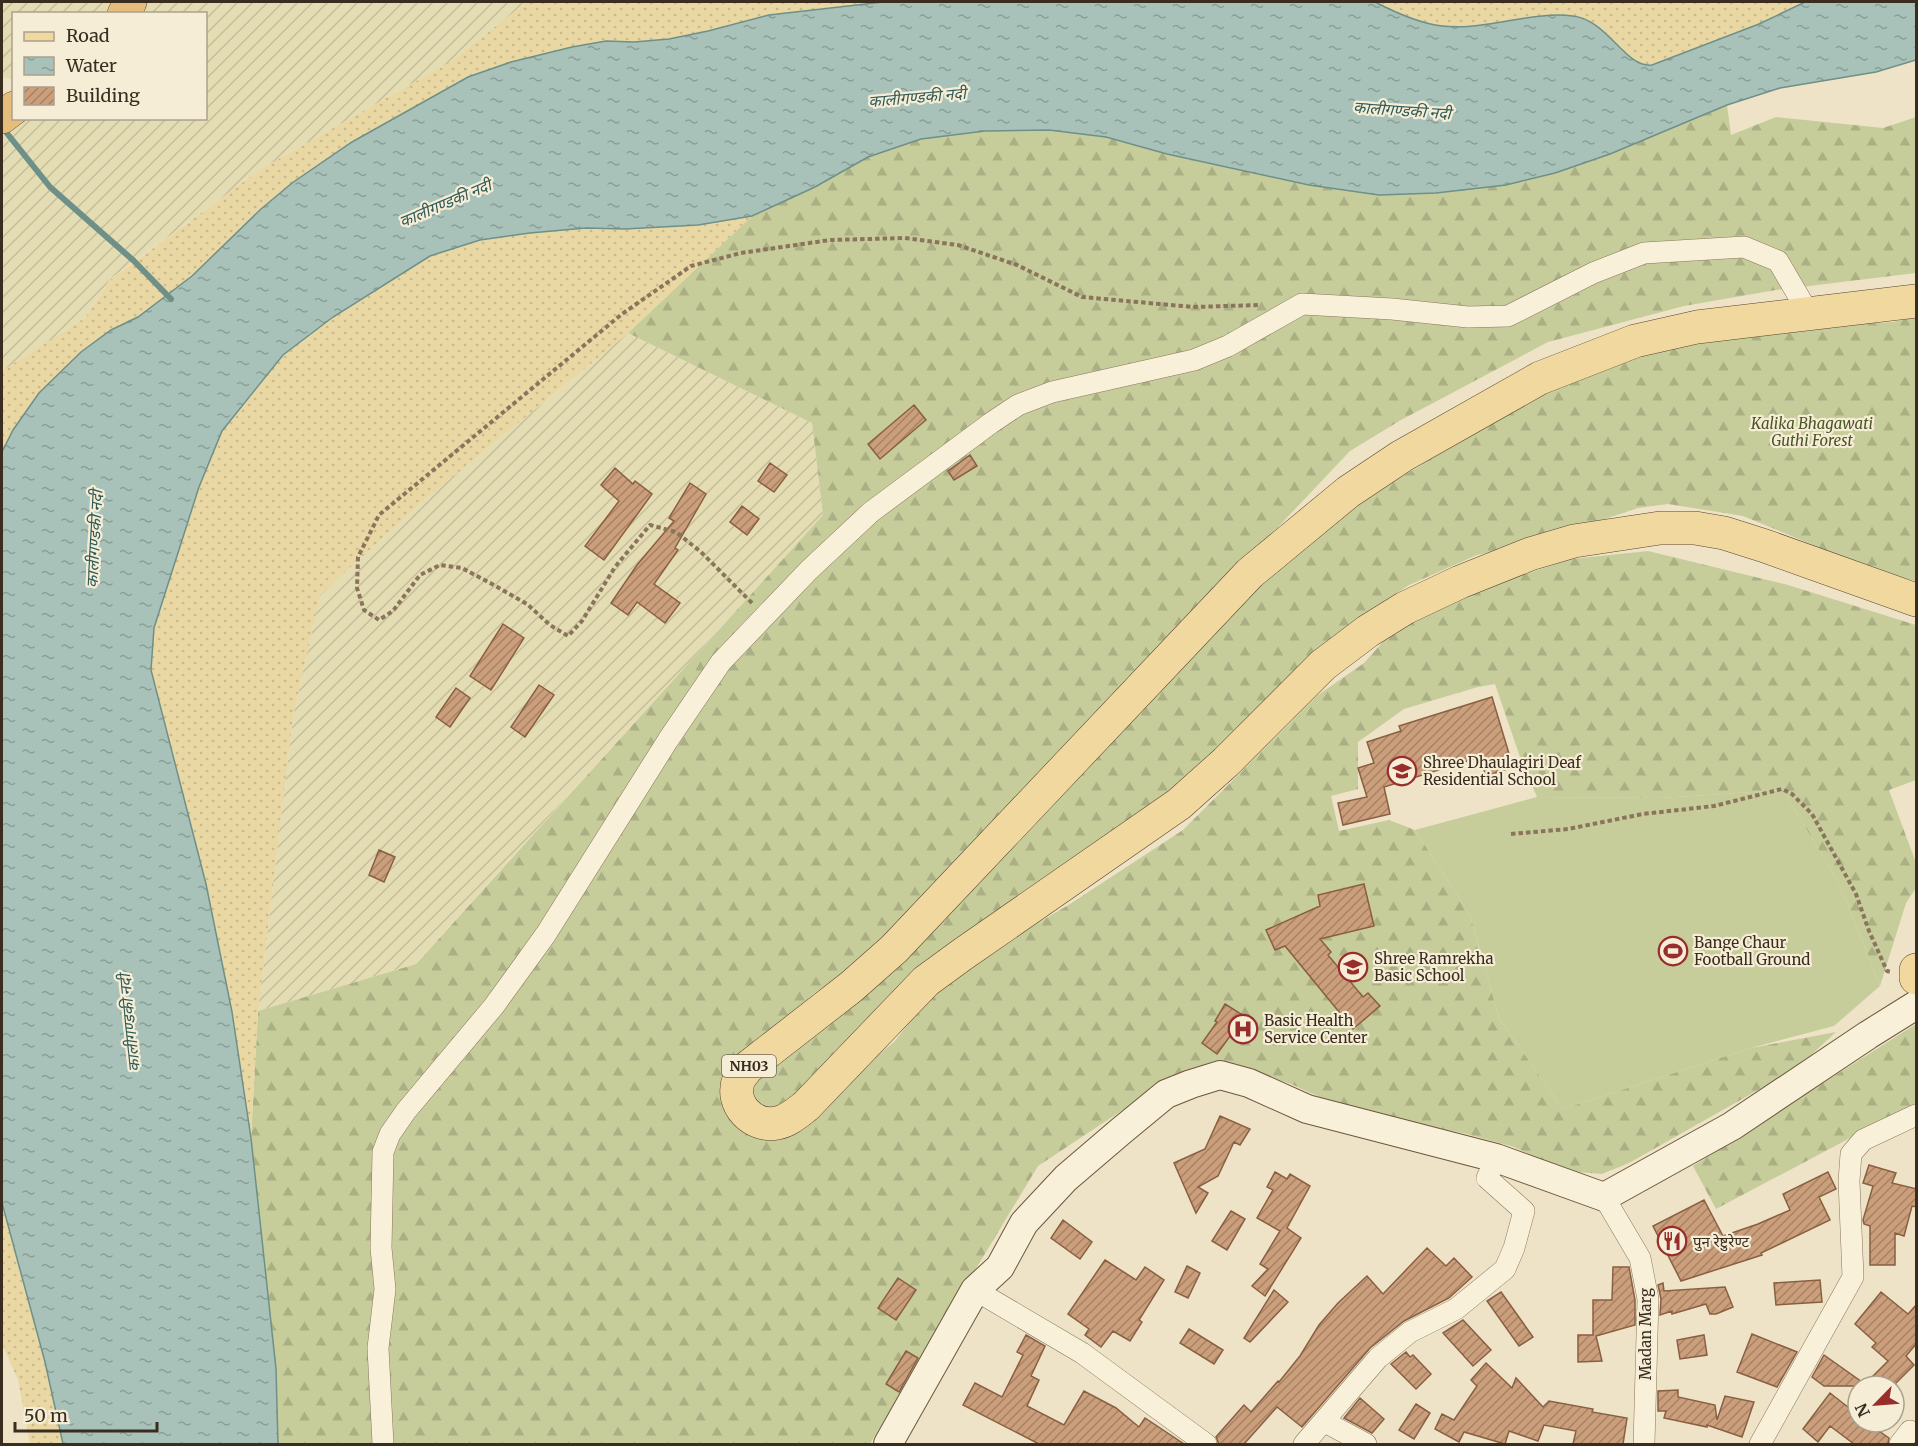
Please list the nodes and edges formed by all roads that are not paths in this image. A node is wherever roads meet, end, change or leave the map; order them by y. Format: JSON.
{"nodes":[{"id":1,"x":1917,"y":301,"type":"edge"},
{"id":2,"x":1809,"y":314,"type":"junction"},
{"id":3,"x":1917,"y":600,"type":"edge"},
{"id":4,"x":1916,"y":972,"type":"edge"},
{"id":5,"x":1917,"y":978,"type":"edge"},
{"id":6,"x":1917,"y":1005,"type":"edge"},
{"id":7,"x":1917,"y":1115,"type":"edge"},
{"id":8,"x":1496,"y":1158,"type":"junction"},
{"id":9,"x":1604,"y":1197,"type":"junction"},
{"id":10,"x":975,"y":1290,"type":"junction"},
{"id":11,"x":1325,"y":1422,"type":"junction"},
{"id":12,"x":383,"y":1444,"type":"edge"},
{"id":13,"x":888,"y":1444,"type":"edge"},
{"id":14,"x":1206,"y":1444,"type":"edge"},
{"id":15,"x":1304,"y":1444,"type":"edge"},
{"id":16,"x":1366,"y":1444,"type":"edge"},
{"id":17,"x":1644,"y":1444,"type":"edge"},
{"id":18,"x":1760,"y":1444,"type":"edge"}],
"edges":[{"from":1,"to":2,"type":"main road","number":"NH03"},
{"from":2,"to":3,"type":"main road","number":"NH03"},
{"from":2,"to":12,"type":"street"},
{"from":4,"to":5,"type":"main road"},
{"from":6,"to":9,"type":"main road"},
{"from":7,"to":18,"type":"street"},
{"from":8,"to":9,"type":"main road"},
{"from":8,"to":10,"type":"main road"},
{"from":8,"to":11,"type":"street"},
{"from":9,"to":17,"type":"street","name":"Madan Marg"},
{"from":10,"to":13,"type":"main road"},
{"from":10,"to":14,"type":"street"},
{"from":11,"to":15,"type":"street"},
{"from":11,"to":16,"type":"street"}]}
